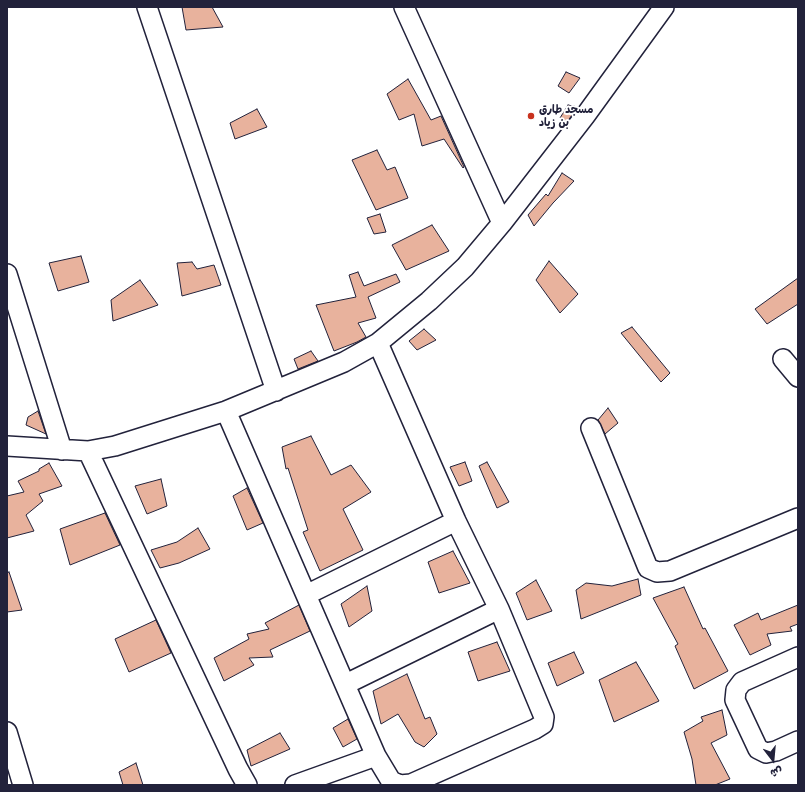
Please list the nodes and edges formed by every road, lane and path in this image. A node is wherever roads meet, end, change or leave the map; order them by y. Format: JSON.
{"nodes":[{"id":1,"x":147,"y":7,"type":"edge"},
{"id":2,"x":404,"y":7,"type":"edge"},
{"id":3,"x":664,"y":7,"type":"edge"},
{"id":4,"x":502,"y":224,"type":"junction"},
{"id":5,"x":7,"y":274,"type":"edge"},
{"id":6,"x":378,"y":343,"type":"junction"},
{"id":7,"x":783,"y":359,"type":"dead end"},
{"id":8,"x":798,"y":377,"type":"edge"},
{"id":9,"x":276,"y":391,"type":"junction"},
{"id":10,"x":226,"y":412,"type":"junction"},
{"id":11,"x":591,"y":428,"type":"dead end"},
{"id":12,"x":7,"y":446,"type":"edge"},
{"id":13,"x":62,"y":450,"type":"junction"},
{"id":14,"x":88,"y":451,"type":"junction"},
{"id":15,"x":798,"y":518,"type":"edge"},
{"id":16,"x":456,"y":521,"type":"junction"},
{"id":17,"x":306,"y":595,"type":"junction"},
{"id":18,"x":499,"y":609,"type":"junction"},
{"id":19,"x":798,"y":657,"type":"edge"},
{"id":20,"x":346,"y":684,"type":"junction"},
{"id":21,"x":7,"y":732,"type":"edge"},
{"id":22,"x":798,"y":741,"type":"edge"},
{"id":23,"x":376,"y":756,"type":"junction"},
{"id":24,"x":22,"y":785,"type":"edge"},
{"id":25,"x":247,"y":785,"type":"edge"},
{"id":26,"x":295,"y":785,"type":"edge"}],
"edges":[{"from":1,"to":9,"type":"street"},
{"from":2,"to":4,"type":"street"},
{"from":3,"to":4,"type":"street"},
{"from":4,"to":6,"type":"street"},
{"from":5,"to":13,"type":"street"},
{"from":6,"to":9,"type":"street"},
{"from":6,"to":16,"type":"street"},
{"from":7,"to":8,"type":"street"},
{"from":9,"to":10,"type":"street"},
{"from":10,"to":14,"type":"street"},
{"from":10,"to":17,"type":"street"},
{"from":11,"to":15,"type":"street"},
{"from":12,"to":13,"type":"street"},
{"from":13,"to":14,"type":"street"},
{"from":14,"to":25,"type":"street"},
{"from":16,"to":17,"type":"street"},
{"from":16,"to":18,"type":"street"},
{"from":17,"to":20,"type":"street"},
{"from":18,"to":20,"type":"street"},
{"from":18,"to":23,"type":"street"},
{"from":19,"to":22,"type":"street"},
{"from":20,"to":23,"type":"street"},
{"from":21,"to":24,"type":"street"},
{"from":23,"to":26,"type":"street"}]}
